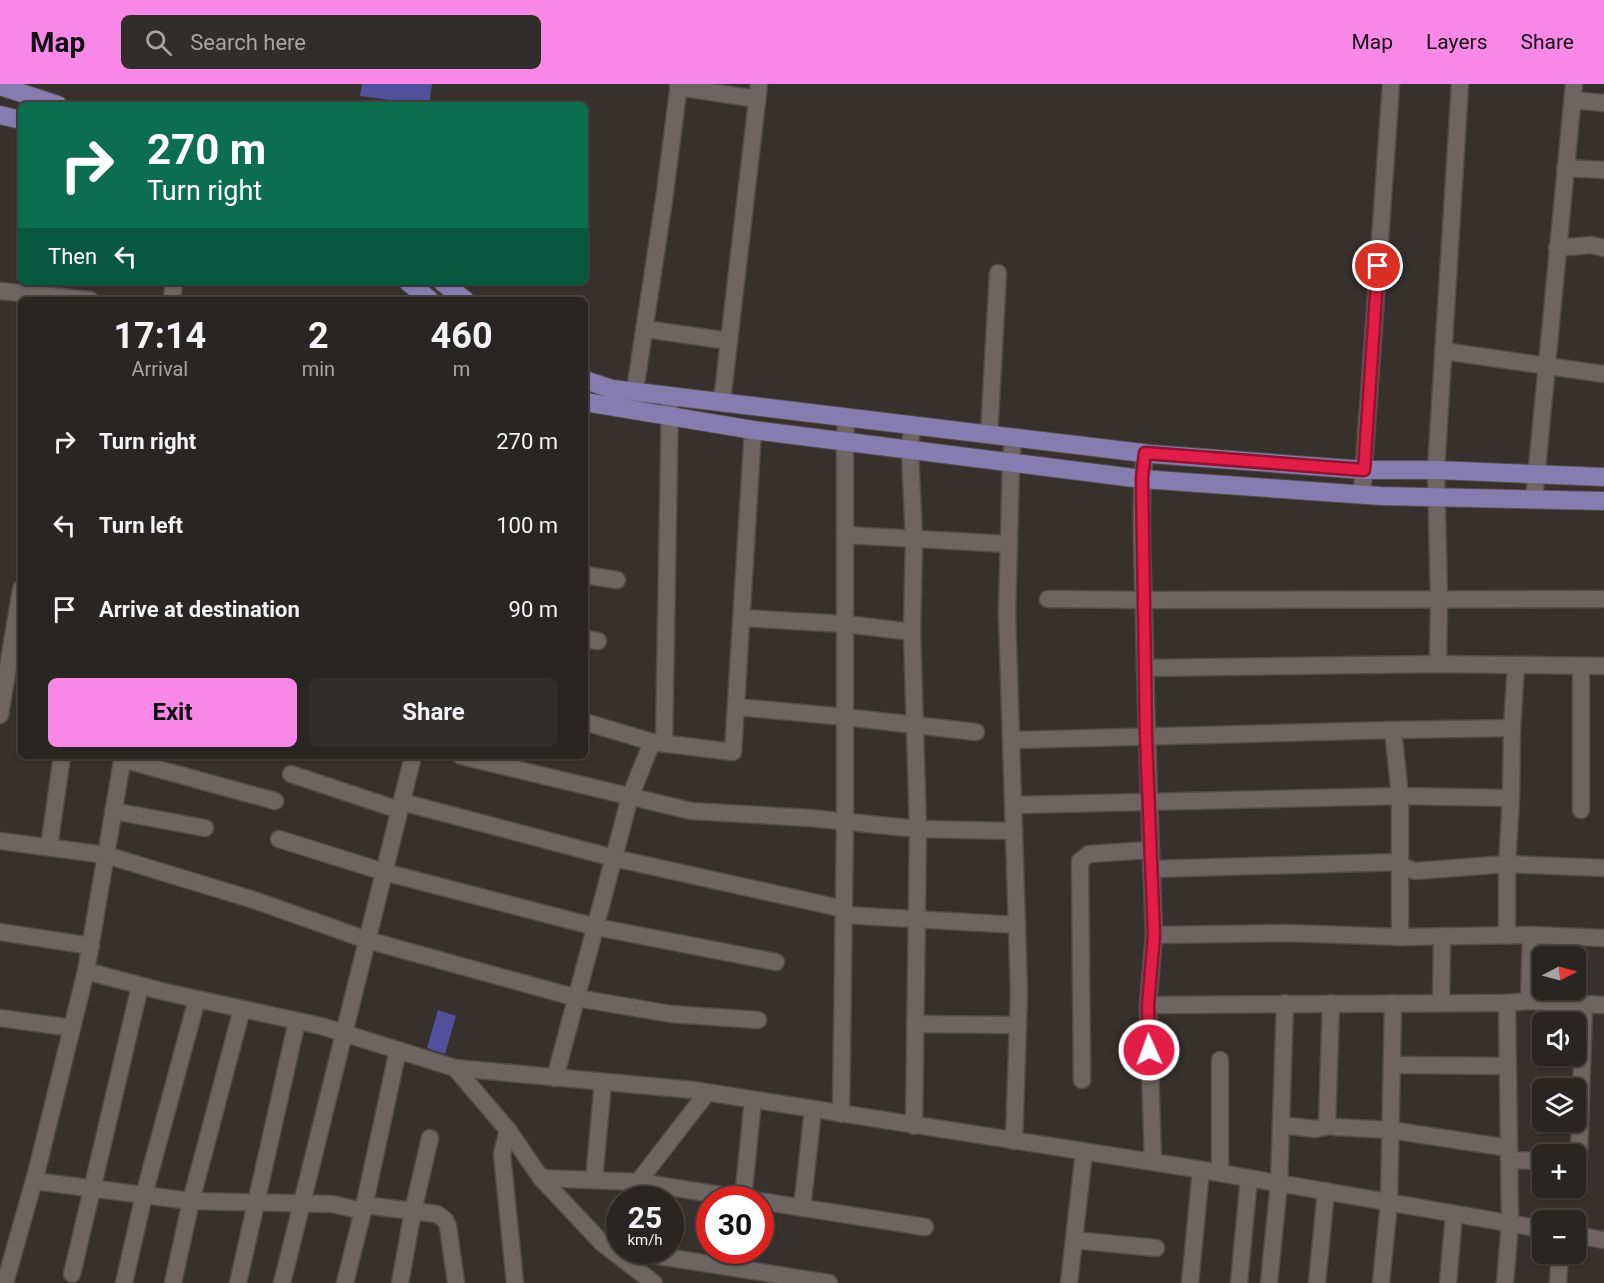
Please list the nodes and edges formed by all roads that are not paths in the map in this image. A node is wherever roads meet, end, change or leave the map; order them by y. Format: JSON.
{"nodes":[{"id":1,"x":1391,"y":84,"type":"edge"},
{"id":2,"x":1460,"y":84,"type":"edge"},
{"id":3,"x":0,"y":86,"type":"edge"},
{"id":4,"x":679,"y":86,"type":"edge"},
{"id":5,"x":758,"y":92,"type":"edge"},
{"id":6,"x":1573,"y":92,"type":"edge"},
{"id":7,"x":49,"y":102,"type":"edge"},
{"id":8,"x":1604,"y":103,"type":"edge"},
{"id":9,"x":0,"y":115,"type":"edge"},
{"id":10,"x":18,"y":119,"type":"edge"},
{"id":11,"x":1565,"y":168,"type":"junction"},
{"id":12,"x":1604,"y":170,"type":"edge"},
{"id":13,"x":1557,"y":248,"type":"junction"},
{"id":14,"x":1604,"y":248,"type":"edge"},
{"id":15,"x":998,"y":273,"type":"dead end"},
{"id":16,"x":412,"y":285,"type":"edge"},
{"id":17,"x":446,"y":285,"type":"edge"},
{"id":18,"x":0,"y":291,"type":"edge"},
{"id":19,"x":47,"y":293,"type":"edge"},
{"id":20,"x":72,"y":297,"type":"edge"},
{"id":21,"x":426,"y":297,"type":"edge"},
{"id":22,"x":461,"y":297,"type":"edge"},
{"id":23,"x":645,"y":329,"type":"junction"},
{"id":24,"x":729,"y":341,"type":"junction"},
{"id":25,"x":1443,"y":351,"type":"junction"},
{"id":26,"x":1546,"y":365,"type":"junction"},
{"id":27,"x":1604,"y":374,"type":"edge"},
{"id":28,"x":588,"y":381,"type":"edge"},
{"id":29,"x":635,"y":390,"type":"junction"},
{"id":30,"x":670,"y":396,"type":"junction"},
{"id":31,"x":722,"y":401,"type":"junction"},
{"id":32,"x":588,"y":402,"type":"edge"},
{"id":33,"x":777,"y":409,"type":"junction"},
{"id":34,"x":669,"y":416,"type":"junction"},
{"id":35,"x":846,"y":418,"type":"junction"},
{"id":36,"x":912,"y":426,"type":"junction"},
{"id":37,"x":753,"y":430,"type":"junction"},
{"id":38,"x":775,"y":433,"type":"junction"},
{"id":39,"x":989,"y":435,"type":"junction"},
{"id":40,"x":1013,"y":438,"type":"junction"},
{"id":41,"x":845,"y":442,"type":"junction"},
{"id":42,"x":910,"y":451,"type":"junction"},
{"id":43,"x":1145,"y":453,"type":"junction"},
{"id":44,"x":1225,"y":460,"type":"junction"},
{"id":45,"x":1011,"y":462,"type":"junction"},
{"id":46,"x":1364,"y":470,"type":"junction"},
{"id":47,"x":1436,"y":470,"type":"junction"},
{"id":48,"x":1536,"y":474,"type":"junction"},
{"id":49,"x":1604,"y":477,"type":"edge"},
{"id":50,"x":1142,"y":478,"type":"junction"},
{"id":51,"x":1224,"y":486,"type":"junction"},
{"id":52,"x":1362,"y":494,"type":"junction"},
{"id":53,"x":1437,"y":499,"type":"junction"},
{"id":54,"x":1534,"y":499,"type":"junction"},
{"id":55,"x":1604,"y":501,"type":"edge"},
{"id":56,"x":845,"y":536,"type":"junction"},
{"id":57,"x":914,"y":540,"type":"junction"},
{"id":58,"x":1009,"y":544,"type":"junction"},
{"id":59,"x":588,"y":575,"type":"edge"},
{"id":60,"x":617,"y":580,"type":"dead end"},
{"id":61,"x":1048,"y":599,"type":"dead end"},
{"id":62,"x":1439,"y":599,"type":"junction"},
{"id":63,"x":1601,"y":599,"type":"dead end"},
{"id":64,"x":1144,"y":600,"type":"junction"},
{"id":65,"x":18,"y":607,"type":"edge"},
{"id":66,"x":742,"y":618,"type":"junction"},
{"id":67,"x":846,"y":624,"type":"junction"},
{"id":68,"x":912,"y":632,"type":"junction"},
{"id":69,"x":1438,"y":664,"type":"junction"},
{"id":70,"x":1516,"y":665,"type":"junction"},
{"id":71,"x":1581,"y":666,"type":"junction"},
{"id":72,"x":1604,"y":666,"type":"edge"},
{"id":73,"x":1145,"y":668,"type":"junction"},
{"id":74,"x":736,"y":707,"type":"junction"},
{"id":75,"x":0,"y":715,"type":"edge"},
{"id":76,"x":845,"y":717,"type":"junction"},
{"id":77,"x":588,"y":723,"type":"edge"},
{"id":78,"x":915,"y":724,"type":"junction"},
{"id":79,"x":1512,"y":728,"type":"junction"},
{"id":80,"x":1393,"y":730,"type":"junction"},
{"id":81,"x":976,"y":732,"type":"dead end"},
{"id":82,"x":1146,"y":736,"type":"junction"},
{"id":83,"x":1012,"y":740,"type":"junction"},
{"id":84,"x":658,"y":743,"type":"junction"},
{"id":85,"x":62,"y":759,"type":"edge"},
{"id":86,"x":122,"y":759,"type":"edge"},
{"id":87,"x":129,"y":759,"type":"edge"},
{"id":88,"x":412,"y":759,"type":"edge"},
{"id":89,"x":473,"y":759,"type":"edge"},
{"id":90,"x":291,"y":774,"type":"dead end"},
{"id":91,"x":1400,"y":796,"type":"junction"},
{"id":92,"x":630,"y":797,"type":"junction"},
{"id":93,"x":1511,"y":798,"type":"junction"},
{"id":94,"x":275,"y":801,"type":"dead end"},
{"id":95,"x":1149,"y":801,"type":"junction"},
{"id":96,"x":1014,"y":805,"type":"junction"},
{"id":97,"x":400,"y":806,"type":"junction"},
{"id":98,"x":1581,"y":810,"type":"dead end"},
{"id":99,"x":113,"y":811,"type":"junction"},
{"id":100,"x":845,"y":822,"type":"junction"},
{"id":101,"x":205,"y":828,"type":"dead end"},
{"id":102,"x":918,"y":829,"type":"junction"},
{"id":103,"x":1014,"y":831,"type":"junction"},
{"id":104,"x":279,"y":839,"type":"dead end"},
{"id":105,"x":0,"y":841,"type":"edge"},
{"id":106,"x":49,"y":848,"type":"junction"},
{"id":107,"x":1150,"y":850,"type":"junction"},
{"id":108,"x":106,"y":855,"type":"junction"},
{"id":109,"x":614,"y":858,"type":"junction"},
{"id":110,"x":1400,"y":864,"type":"junction"},
{"id":111,"x":1507,"y":864,"type":"junction"},
{"id":112,"x":1604,"y":868,"type":"edge"},
{"id":113,"x":1151,"y":869,"type":"junction"},
{"id":114,"x":384,"y":872,"type":"junction"},
{"id":115,"x":844,"y":912,"type":"junction"},
{"id":116,"x":917,"y":920,"type":"junction"},
{"id":117,"x":1017,"y":925,"type":"junction"},
{"id":118,"x":596,"y":927,"type":"junction"},
{"id":119,"x":0,"y":932,"type":"edge"},
{"id":120,"x":1154,"y":935,"type":"junction"},
{"id":121,"x":1531,"y":935,"type":"junction"},
{"id":122,"x":1442,"y":936,"type":"junction"},
{"id":123,"x":1507,"y":936,"type":"junction"},
{"id":124,"x":1400,"y":937,"type":"junction"},
{"id":125,"x":1604,"y":938,"type":"edge"},
{"id":126,"x":367,"y":940,"type":"junction"},
{"id":127,"x":91,"y":946,"type":"junction"},
{"id":128,"x":776,"y":962,"type":"dead end"},
{"id":129,"x":86,"y":971,"type":"junction"},
{"id":130,"x":140,"y":986,"type":"junction"},
{"id":131,"x":577,"y":998,"type":"junction"},
{"id":132,"x":197,"y":999,"type":"junction"},
{"id":133,"x":1529,"y":1000,"type":"junction"},
{"id":134,"x":1285,"y":1003,"type":"junction"},
{"id":135,"x":1331,"y":1003,"type":"junction"},
{"id":136,"x":1393,"y":1003,"type":"junction"},
{"id":137,"x":1441,"y":1003,"type":"junction"},
{"id":138,"x":1507,"y":1003,"type":"junction"},
{"id":139,"x":1584,"y":1004,"type":"junction"},
{"id":140,"x":1148,"y":1005,"type":"junction"},
{"id":141,"x":1604,"y":1005,"type":"edge"},
{"id":142,"x":242,"y":1009,"type":"junction"},
{"id":143,"x":0,"y":1018,"type":"edge"},
{"id":144,"x":758,"y":1020,"type":"dead end"},
{"id":145,"x":297,"y":1021,"type":"junction"},
{"id":146,"x":915,"y":1024,"type":"junction"},
{"id":147,"x":1018,"y":1025,"type":"junction"},
{"id":148,"x":72,"y":1028,"type":"junction"},
{"id":149,"x":344,"y":1033,"type":"junction"},
{"id":150,"x":398,"y":1050,"type":"junction"},
{"id":151,"x":1220,"y":1060,"type":"dead end"},
{"id":152,"x":1392,"y":1065,"type":"junction"},
{"id":153,"x":1508,"y":1066,"type":"junction"},
{"id":154,"x":455,"y":1068,"type":"junction"},
{"id":155,"x":555,"y":1078,"type":"junction"},
{"id":156,"x":1082,"y":1080,"type":"dead end"},
{"id":157,"x":603,"y":1082,"type":"junction"},
{"id":158,"x":707,"y":1093,"type":"junction"},
{"id":159,"x":753,"y":1100,"type":"junction"},
{"id":160,"x":813,"y":1110,"type":"junction"},
{"id":161,"x":841,"y":1114,"type":"junction"},
{"id":162,"x":1281,"y":1125,"type":"junction"},
{"id":163,"x":914,"y":1126,"type":"junction"},
{"id":164,"x":1330,"y":1126,"type":"junction"},
{"id":165,"x":508,"y":1130,"type":"junction"},
{"id":166,"x":1390,"y":1130,"type":"junction"},
{"id":167,"x":430,"y":1138,"type":"dead end"},
{"id":168,"x":1014,"y":1141,"type":"junction"},
{"id":169,"x":1579,"y":1144,"type":"edge"},
{"id":170,"x":1084,"y":1152,"type":"junction"},
{"id":171,"x":1509,"y":1154,"type":"junction"},
{"id":172,"x":1532,"y":1159,"type":"edge"},
{"id":173,"x":1153,"y":1162,"type":"junction"},
{"id":174,"x":1201,"y":1170,"type":"junction"},
{"id":175,"x":1220,"y":1173,"type":"junction"},
{"id":176,"x":541,"y":1178,"type":"junction"},
{"id":177,"x":1249,"y":1178,"type":"junction"},
{"id":178,"x":594,"y":1180,"type":"junction"},
{"id":179,"x":34,"y":1181,"type":"junction"},
{"id":180,"x":638,"y":1182,"type":"junction"},
{"id":181,"x":1279,"y":1183,"type":"junction"},
{"id":182,"x":748,"y":1186,"type":"edge"},
{"id":183,"x":92,"y":1188,"type":"junction"},
{"id":184,"x":696,"y":1191,"type":"edge"},
{"id":185,"x":1326,"y":1191,"type":"junction"},
{"id":186,"x":144,"y":1195,"type":"junction"},
{"id":187,"x":191,"y":1201,"type":"junction"},
{"id":188,"x":256,"y":1202,"type":"junction"},
{"id":189,"x":1389,"y":1202,"type":"junction"},
{"id":190,"x":774,"y":1203,"type":"edge"},
{"id":191,"x":302,"y":1204,"type":"junction"},
{"id":192,"x":364,"y":1208,"type":"junction"},
{"id":193,"x":802,"y":1208,"type":"junction"},
{"id":194,"x":413,"y":1211,"type":"junction"},
{"id":195,"x":1454,"y":1214,"type":"junction"},
{"id":196,"x":1510,"y":1224,"type":"junction"},
{"id":197,"x":925,"y":1227,"type":"dead end"},
{"id":198,"x":1532,"y":1227,"type":"edge"},
{"id":199,"x":1586,"y":1237,"type":"edge"},
{"id":200,"x":1074,"y":1240,"type":"junction"},
{"id":201,"x":1604,"y":1240,"type":"edge"},
{"id":202,"x":606,"y":1241,"type":"edge"},
{"id":203,"x":1156,"y":1248,"type":"dead end"},
{"id":204,"x":684,"y":1261,"type":"edge"},
{"id":205,"x":632,"y":1264,"type":"edge"},
{"id":206,"x":1559,"y":1264,"type":"edge"},
{"id":207,"x":72,"y":1274,"type":"dead end"},
{"id":208,"x":811,"y":1282,"type":"edge"},
{"id":209,"x":5,"y":1283,"type":"edge"},
{"id":210,"x":124,"y":1283,"type":"edge"},
{"id":211,"x":173,"y":1283,"type":"edge"},
{"id":212,"x":238,"y":1283,"type":"edge"},
{"id":213,"x":282,"y":1283,"type":"edge"},
{"id":214,"x":345,"y":1283,"type":"edge"},
{"id":215,"x":400,"y":1283,"type":"edge"},
{"id":216,"x":456,"y":1283,"type":"edge"},
{"id":217,"x":515,"y":1283,"type":"edge"},
{"id":218,"x":654,"y":1283,"type":"edge"},
{"id":219,"x":829,"y":1283,"type":"edge"},
{"id":220,"x":1070,"y":1283,"type":"edge"},
{"id":221,"x":1190,"y":1283,"type":"edge"},
{"id":222,"x":1239,"y":1283,"type":"edge"},
{"id":223,"x":1269,"y":1283,"type":"edge"},
{"id":224,"x":1317,"y":1283,"type":"edge"},
{"id":225,"x":1381,"y":1283,"type":"edge"},
{"id":226,"x":1448,"y":1283,"type":"edge"},
{"id":227,"x":1505,"y":1283,"type":"edge"},
{"id":228,"x":1558,"y":1283,"type":"edge"}],
"edges":[{"from":1,"to":46,"type":"street"},
{"from":2,"to":25,"type":"street"},
{"from":3,"to":7,"type":"main road"},
{"from":4,"to":5,"type":"street"},
{"from":4,"to":23,"type":"street"},
{"from":5,"to":24,"type":"street"},
{"from":6,"to":8,"type":"street"},
{"from":6,"to":11,"type":"street"},
{"from":9,"to":10,"type":"main road"},
{"from":11,"to":12,"type":"street"},
{"from":11,"to":13,"type":"street"},
{"from":13,"to":14,"type":"street"},
{"from":13,"to":26,"type":"street"},
{"from":15,"to":39,"type":"street"},
{"from":16,"to":21,"type":"main road"},
{"from":17,"to":22,"type":"main road"},
{"from":18,"to":19,"type":"street"},
{"from":19,"to":20,"type":"street"},
{"from":23,"to":24,"type":"street"},
{"from":23,"to":29,"type":"street"},
{"from":24,"to":31,"type":"street"},
{"from":25,"to":26,"type":"street"},
{"from":25,"to":47,"type":"street"},
{"from":26,"to":27,"type":"street"},
{"from":26,"to":48,"type":"street"},
{"from":28,"to":29,"type":"main road"},
{"from":29,"to":30,"type":"main road"},
{"from":30,"to":31,"type":"main road"},
{"from":30,"to":34,"type":"street"},
{"from":31,"to":33,"type":"main road"},
{"from":32,"to":34,"type":"main road"},
{"from":33,"to":35,"type":"main road"},
{"from":33,"to":38,"type":"main road"},
{"from":34,"to":37,"type":"main road"},
{"from":34,"to":84,"type":"street"},
{"from":35,"to":36,"type":"main road"},
{"from":35,"to":41,"type":"street"},
{"from":36,"to":39,"type":"main road"},
{"from":36,"to":42,"type":"street"},
{"from":37,"to":38,"type":"main road"},
{"from":37,"to":66,"type":"street"},
{"from":38,"to":41,"type":"main road"},
{"from":39,"to":40,"type":"main road"},
{"from":40,"to":43,"type":"main road"},
{"from":40,"to":45,"type":"street"},
{"from":41,"to":42,"type":"main road"},
{"from":41,"to":56,"type":"street"},
{"from":42,"to":45,"type":"main road"},
{"from":42,"to":57,"type":"street"},
{"from":43,"to":44,"type":"main road"},
{"from":43,"to":50,"type":"street"},
{"from":44,"to":46,"type":"main road"},
{"from":44,"to":51,"type":"main road"},
{"from":45,"to":50,"type":"main road"},
{"from":45,"to":58,"type":"street"},
{"from":46,"to":47,"type":"main road"},
{"from":46,"to":52,"type":"street"},
{"from":47,"to":48,"type":"main road"},
{"from":47,"to":53,"type":"street"},
{"from":48,"to":49,"type":"main road"},
{"from":48,"to":54,"type":"street"},
{"from":50,"to":51,"type":"main road"},
{"from":50,"to":64,"type":"street"},
{"from":51,"to":52,"type":"main road"},
{"from":52,"to":53,"type":"main road"},
{"from":53,"to":54,"type":"main road"},
{"from":53,"to":62,"type":"street"},
{"from":54,"to":55,"type":"main road"},
{"from":56,"to":57,"type":"street"},
{"from":56,"to":67,"type":"street"},
{"from":57,"to":58,"type":"street"},
{"from":57,"to":68,"type":"street"},
{"from":58,"to":83,"type":"street"},
{"from":59,"to":60,"type":"street"},
{"from":61,"to":64,"type":"street"},
{"from":62,"to":63,"type":"street"},
{"from":62,"to":64,"type":"street"},
{"from":62,"to":69,"type":"street"},
{"from":64,"to":73,"type":"street"},
{"from":65,"to":75,"type":"street"},
{"from":66,"to":67,"type":"street"},
{"from":66,"to":74,"type":"street"},
{"from":67,"to":68,"type":"street"},
{"from":67,"to":76,"type":"street"},
{"from":68,"to":78,"type":"street"},
{"from":69,"to":70,"type":"street"},
{"from":69,"to":73,"type":"street"},
{"from":70,"to":71,"type":"street"},
{"from":70,"to":79,"type":"street"},
{"from":71,"to":72,"type":"street"},
{"from":71,"to":98,"type":"street"},
{"from":73,"to":82,"type":"street"},
{"from":74,"to":76,"type":"street"},
{"from":74,"to":84,"type":"street"},
{"from":76,"to":78,"type":"street"},
{"from":76,"to":100,"type":"street"},
{"from":77,"to":84,"type":"street"},
{"from":78,"to":81,"type":"street"},
{"from":78,"to":102,"type":"street"},
{"from":79,"to":80,"type":"street"},
{"from":79,"to":93,"type":"street"},
{"from":80,"to":82,"type":"street"},
{"from":80,"to":91,"type":"street"},
{"from":82,"to":83,"type":"street"},
{"from":82,"to":95,"type":"street"},
{"from":83,"to":96,"type":"street"},
{"from":84,"to":92,"type":"street"},
{"from":85,"to":106,"type":"street"},
{"from":86,"to":99,"type":"street"},
{"from":87,"to":94,"type":"street"},
{"from":88,"to":97,"type":"street"},
{"from":89,"to":92,"type":"street"},
{"from":90,"to":97,"type":"street"},
{"from":91,"to":93,"type":"street"},
{"from":91,"to":95,"type":"street"},
{"from":91,"to":110,"type":"street"},
{"from":92,"to":100,"type":"street"},
{"from":92,"to":109,"type":"street"},
{"from":93,"to":111,"type":"street"},
{"from":95,"to":96,"type":"street"},
{"from":95,"to":107,"type":"street"},
{"from":96,"to":103,"type":"street"},
{"from":97,"to":109,"type":"street"},
{"from":97,"to":114,"type":"street"},
{"from":99,"to":101,"type":"street"},
{"from":99,"to":108,"type":"street"},
{"from":100,"to":102,"type":"street"},
{"from":100,"to":115,"type":"street"},
{"from":102,"to":103,"type":"street"},
{"from":102,"to":116,"type":"street"},
{"from":103,"to":117,"type":"street"},
{"from":104,"to":114,"type":"street"},
{"from":105,"to":106,"type":"street"},
{"from":106,"to":108,"type":"street"},
{"from":107,"to":113,"type":"street"},
{"from":107,"to":156,"type":"street"},
{"from":108,"to":126,"type":"street"},
{"from":108,"to":127,"type":"street"},
{"from":109,"to":115,"type":"street"},
{"from":109,"to":118,"type":"street"},
{"from":110,"to":111,"type":"street"},
{"from":110,"to":113,"type":"street"},
{"from":110,"to":124,"type":"street"},
{"from":111,"to":112,"type":"street"},
{"from":111,"to":123,"type":"street"},
{"from":113,"to":120,"type":"street"},
{"from":114,"to":118,"type":"street"},
{"from":114,"to":126,"type":"street"},
{"from":115,"to":116,"type":"street"},
{"from":115,"to":161,"type":"street"},
{"from":116,"to":117,"type":"street"},
{"from":116,"to":146,"type":"street"},
{"from":117,"to":147,"type":"street"},
{"from":118,"to":128,"type":"street"},
{"from":118,"to":131,"type":"street"},
{"from":119,"to":127,"type":"street"},
{"from":120,"to":124,"type":"street"},
{"from":120,"to":140,"type":"street"},
{"from":121,"to":123,"type":"street"},
{"from":121,"to":125,"type":"street"},
{"from":121,"to":133,"type":"street"},
{"from":122,"to":123,"type":"street"},
{"from":122,"to":124,"type":"street"},
{"from":122,"to":137,"type":"street"},
{"from":126,"to":131,"type":"street"},
{"from":126,"to":149,"type":"street"},
{"from":127,"to":129,"type":"street"},
{"from":129,"to":130,"type":"street"},
{"from":129,"to":148,"type":"street"},
{"from":130,"to":132,"type":"street"},
{"from":130,"to":183,"type":"street"},
{"from":131,"to":144,"type":"street"},
{"from":131,"to":155,"type":"street"},
{"from":132,"to":142,"type":"street"},
{"from":132,"to":186,"type":"street"},
{"from":133,"to":138,"type":"street"},
{"from":133,"to":139,"type":"street"},
{"from":134,"to":135,"type":"street"},
{"from":134,"to":140,"type":"street"},
{"from":134,"to":162,"type":"street"},
{"from":135,"to":136,"type":"street"},
{"from":135,"to":164,"type":"street"},
{"from":136,"to":137,"type":"street"},
{"from":136,"to":152,"type":"street"},
{"from":137,"to":138,"type":"street"},
{"from":138,"to":153,"type":"street"},
{"from":139,"to":141,"type":"street"},
{"from":139,"to":169,"type":"street"},
{"from":140,"to":173,"type":"street"},
{"from":142,"to":145,"type":"street"},
{"from":142,"to":187,"type":"street"},
{"from":143,"to":148,"type":"street"},
{"from":145,"to":149,"type":"street"},
{"from":145,"to":188,"type":"street"},
{"from":146,"to":147,"type":"street"},
{"from":146,"to":163,"type":"street"},
{"from":147,"to":168,"type":"street"},
{"from":148,"to":179,"type":"street"},
{"from":149,"to":150,"type":"street"},
{"from":149,"to":191,"type":"street"},
{"from":150,"to":154,"type":"street"},
{"from":150,"to":192,"type":"street"},
{"from":151,"to":175,"type":"street"},
{"from":152,"to":153,"type":"street"},
{"from":152,"to":166,"type":"street"},
{"from":153,"to":171,"type":"street"},
{"from":154,"to":155,"type":"street"},
{"from":154,"to":165,"type":"street"},
{"from":155,"to":157,"type":"street"},
{"from":157,"to":158,"type":"street"},
{"from":157,"to":178,"type":"street"},
{"from":158,"to":159,"type":"street"},
{"from":158,"to":180,"type":"street"},
{"from":159,"to":160,"type":"street"},
{"from":159,"to":182,"type":"street"},
{"from":160,"to":161,"type":"street"},
{"from":160,"to":193,"type":"street"},
{"from":161,"to":163,"type":"street"},
{"from":162,"to":164,"type":"street"},
{"from":162,"to":181,"type":"street"},
{"from":163,"to":168,"type":"street"},
{"from":164,"to":166,"type":"street"},
{"from":165,"to":176,"type":"street"},
{"from":165,"to":217,"type":"street"},
{"from":166,"to":171,"type":"street"},
{"from":166,"to":189,"type":"street"},
{"from":167,"to":194,"type":"street"},
{"from":168,"to":170,"type":"street"},
{"from":170,"to":173,"type":"street"},
{"from":170,"to":200,"type":"street"},
{"from":171,"to":172,"type":"street"},
{"from":171,"to":196,"type":"street"},
{"from":173,"to":174,"type":"street"},
{"from":174,"to":175,"type":"street"},
{"from":174,"to":221,"type":"street"},
{"from":175,"to":177,"type":"street"},
{"from":176,"to":178,"type":"street"},
{"from":176,"to":202,"type":"street"},
{"from":177,"to":181,"type":"street"},
{"from":177,"to":222,"type":"street"},
{"from":178,"to":180,"type":"street"},
{"from":179,"to":183,"type":"street"},
{"from":179,"to":209,"type":"street"},
{"from":180,"to":184,"type":"street"},
{"from":181,"to":185,"type":"street"},
{"from":181,"to":223,"type":"street"},
{"from":183,"to":186,"type":"street"},
{"from":183,"to":207,"type":"street"},
{"from":185,"to":189,"type":"street"},
{"from":185,"to":224,"type":"street"},
{"from":186,"to":187,"type":"street"},
{"from":186,"to":210,"type":"street"},
{"from":187,"to":188,"type":"street"},
{"from":187,"to":211,"type":"street"},
{"from":188,"to":191,"type":"street"},
{"from":188,"to":212,"type":"street"},
{"from":189,"to":195,"type":"street"},
{"from":189,"to":225,"type":"street"},
{"from":190,"to":193,"type":"street"},
{"from":191,"to":192,"type":"street"},
{"from":191,"to":213,"type":"street"},
{"from":192,"to":194,"type":"street"},
{"from":192,"to":214,"type":"street"},
{"from":193,"to":197,"type":"street"},
{"from":194,"to":215,"type":"street"},
{"from":194,"to":216,"type":"street"},
{"from":195,"to":196,"type":"street"},
{"from":195,"to":226,"type":"street"},
{"from":196,"to":198,"type":"street"},
{"from":196,"to":227,"type":"street"},
{"from":199,"to":201,"type":"street"},
{"from":200,"to":203,"type":"street"},
{"from":200,"to":220,"type":"street"},
{"from":204,"to":208,"type":"street"},
{"from":205,"to":218,"type":"street"},
{"from":206,"to":228,"type":"street"},
{"from":208,"to":219,"type":"street"}]}
